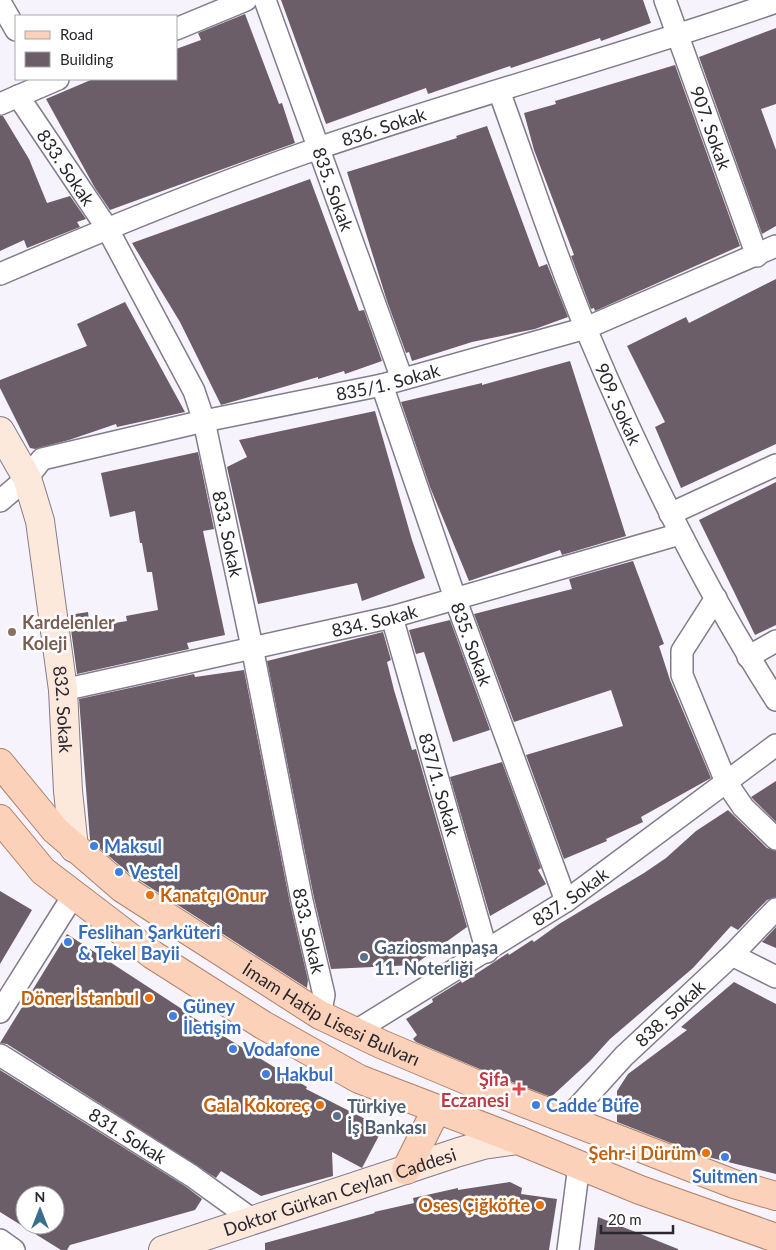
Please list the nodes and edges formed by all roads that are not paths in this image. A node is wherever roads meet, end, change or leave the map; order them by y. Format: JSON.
{"nodes":[{"id":1,"x":246,"y":0,"type":"edge"},
{"id":2,"x":265,"y":0,"type":"edge"},
{"id":3,"x":665,"y":0,"type":"edge"},
{"id":4,"x":0,"y":2,"type":"edge"},
{"id":5,"x":776,"y":2,"type":"edge"},
{"id":6,"x":15,"y":28,"type":"edge"},
{"id":7,"x":178,"y":28,"type":"edge"},
{"id":8,"x":678,"y":37,"type":"junction"},
{"id":9,"x":50,"y":80,"type":"edge"},
{"id":10,"x":499,"y":91,"type":"junction"},
{"id":11,"x":9,"y":100,"type":"edge"},
{"id":12,"x":319,"y":148,"type":"junction"},
{"id":13,"x":107,"y":228,"type":"junction"},
{"id":14,"x":776,"y":246,"type":"edge"},
{"id":15,"x":757,"y":256,"type":"junction"},
{"id":16,"x":0,"y":274,"type":"edge"},
{"id":17,"x":586,"y":328,"type":"junction"},
{"id":18,"x":392,"y":382,"type":"junction"},
{"id":19,"x":204,"y":422,"type":"junction"},
{"id":20,"x":0,"y":431,"type":"edge"},
{"id":21,"x":776,"y":465,"type":"edge"},
{"id":22,"x":26,"y":478,"type":"junction"},
{"id":23,"x":0,"y":501,"type":"edge"},
{"id":24,"x":670,"y":514,"type":"junction"},
{"id":25,"x":680,"y":534,"type":"junction"},
{"id":26,"x":455,"y":598,"type":"junction"},
{"id":27,"x":716,"y":598,"type":"junction"},
{"id":28,"x":392,"y":617,"type":"junction"},
{"id":29,"x":776,"y":641,"type":"edge"},
{"id":30,"x":252,"y":647,"type":"junction"},
{"id":31,"x":748,"y":657,"type":"junction"},
{"id":32,"x":63,"y":690,"type":"junction"},
{"id":33,"x":776,"y":700,"type":"edge"},
{"id":34,"x":776,"y":745,"type":"edge"},
{"id":35,"x":0,"y":762,"type":"edge"},
{"id":36,"x":726,"y":782,"type":"junction"},
{"id":37,"x":0,"y":819,"type":"edge"},
{"id":38,"x":776,"y":839,"type":"edge"},
{"id":39,"x":74,"y":848,"type":"junction"},
{"id":40,"x":74,"y":896,"type":"junction"},
{"id":41,"x":566,"y":901,"type":"junction"},
{"id":42,"x":776,"y":909,"type":"edge"},
{"id":43,"x":487,"y":952,"type":"junction"},
{"id":44,"x":732,"y":955,"type":"junction"},
{"id":45,"x":776,"y":977,"type":"edge"},
{"id":46,"x":0,"y":1012,"type":"edge"},
{"id":47,"x":320,"y":1015,"type":"junction"},
{"id":48,"x":354,"y":1032,"type":"junction"},
{"id":49,"x":0,"y":1055,"type":"edge"},
{"id":50,"x":436,"y":1110,"type":"junction"},
{"id":51,"x":566,"y":1120,"type":"junction"},
{"id":52,"x":518,"y":1140,"type":"junction"},
{"id":53,"x":579,"y":1165,"type":"junction"},
{"id":54,"x":406,"y":1170,"type":"junction"},
{"id":55,"x":776,"y":1196,"type":"edge"},
{"id":56,"x":253,"y":1220,"type":"junction"},
{"id":57,"x":776,"y":1238,"type":"edge"},
{"id":58,"x":0,"y":1240,"type":"edge"},
{"id":59,"x":14,"y":1250,"type":"edge"},
{"id":60,"x":163,"y":1250,"type":"edge"},
{"id":61,"x":568,"y":1250,"type":"edge"}],
"edges":[{"from":1,"to":7,"type":"street"},
{"from":2,"to":12,"type":"street","name":"835. Sokak"},
{"from":3,"to":8,"type":"street","name":"907. Sokak"},
{"from":4,"to":6,"type":"street"},
{"from":5,"to":8,"type":"street","name":"836. Sokak"},
{"from":8,"to":10,"type":"street","name":"836. Sokak"},
{"from":8,"to":15,"type":"street","name":"907. Sokak"},
{"from":9,"to":11,"type":"street"},
{"from":10,"to":12,"type":"street","name":"836. Sokak"},
{"from":10,"to":17,"type":"street","name":"909. Sokak"},
{"from":11,"to":13,"type":"street","name":"833. Sokak"},
{"from":12,"to":13,"type":"street","name":"836. Sokak"},
{"from":12,"to":18,"type":"street","name":"835. Sokak"},
{"from":13,"to":16,"type":"street","name":"836. Sokak"},
{"from":13,"to":19,"type":"street","name":"833. Sokak"},
{"from":14,"to":15,"type":"street","name":"835/1. Sokak"},
{"from":15,"to":17,"type":"street","name":"835/1. Sokak"},
{"from":17,"to":18,"type":"street","name":"835/1. Sokak"},
{"from":17,"to":24,"type":"street","name":"909. Sokak"},
{"from":18,"to":19,"type":"street","name":"835/1. Sokak"},
{"from":18,"to":26,"type":"street","name":"835. Sokak"},
{"from":19,"to":22,"type":"street","name":"835/1. Sokak"},
{"from":19,"to":30,"type":"street","name":"833. Sokak"},
{"from":20,"to":22,"type":"street","name":"832. Sokak"},
{"from":21,"to":24,"type":"street"},
{"from":22,"to":23,"type":"street","name":"835/1. Sokak"},
{"from":22,"to":32,"type":"street","name":"832. Sokak"},
{"from":24,"to":25,"type":"street","name":"909. Sokak"},
{"from":25,"to":26,"type":"street","name":"834. Sokak"},
{"from":25,"to":27,"type":"street","name":"909. Sokak"},
{"from":26,"to":28,"type":"street","name":"834. Sokak"},
{"from":26,"to":41,"type":"street","name":"835. Sokak"},
{"from":27,"to":31,"type":"street","name":"909. Sokak"},
{"from":27,"to":36,"type":"street"},
{"from":28,"to":30,"type":"street","name":"834. Sokak"},
{"from":28,"to":43,"type":"street","name":"837/1. Sokak"},
{"from":29,"to":31,"type":"street"},
{"from":30,"to":32,"type":"street","name":"834. Sokak"},
{"from":30,"to":47,"type":"street","name":"833. Sokak"},
{"from":31,"to":33,"type":"street","name":"909. Sokak"},
{"from":32,"to":39,"type":"street","name":"832. Sokak"},
{"from":34,"to":36,"type":"street","name":"837. Sokak"},
{"from":35,"to":39,"type":"main road","name":"İmam Hatip Lisesi Bulvarı"},
{"from":36,"to":38,"type":"street"},
{"from":36,"to":41,"type":"street","name":"837. Sokak"},
{"from":37,"to":40,"type":"main road"},
{"from":39,"to":47,"type":"main road","name":"İmam Hatip Lisesi Bulvarı"},
{"from":40,"to":46,"type":"street"},
{"from":40,"to":50,"type":"main road"},
{"from":41,"to":43,"type":"street","name":"837. Sokak"},
{"from":42,"to":44,"type":"street","name":"838. Sokak"},
{"from":43,"to":48,"type":"street","name":"837. Sokak"},
{"from":44,"to":45,"type":"street"},
{"from":44,"to":51,"type":"street","name":"838. Sokak"},
{"from":47,"to":48,"type":"main road","name":"İmam Hatip Lisesi Bulvarı"},
{"from":48,"to":51,"type":"main road","name":"İmam Hatip Lisesi Bulvarı"},
{"from":49,"to":56,"type":"street","name":"831. Sokak"},
{"from":50,"to":52,"type":"main road"},
{"from":50,"to":54,"type":"main road"},
{"from":51,"to":55,"type":"main road","name":"İmam Hatip Lisesi Bulvarı"},
{"from":52,"to":53,"type":"main road"},
{"from":52,"to":54,"type":"street","name":"Doktor Gürkan Ceylan Caddesi"},
{"from":53,"to":57,"type":"main road"},
{"from":53,"to":61,"type":"street"},
{"from":54,"to":56,"type":"street","name":"Doktor Gürkan Ceylan Caddesi"},
{"from":56,"to":60,"type":"street","name":"Doktor Gürkan Ceylan Caddesi"},
{"from":58,"to":59,"type":"street"}]}
